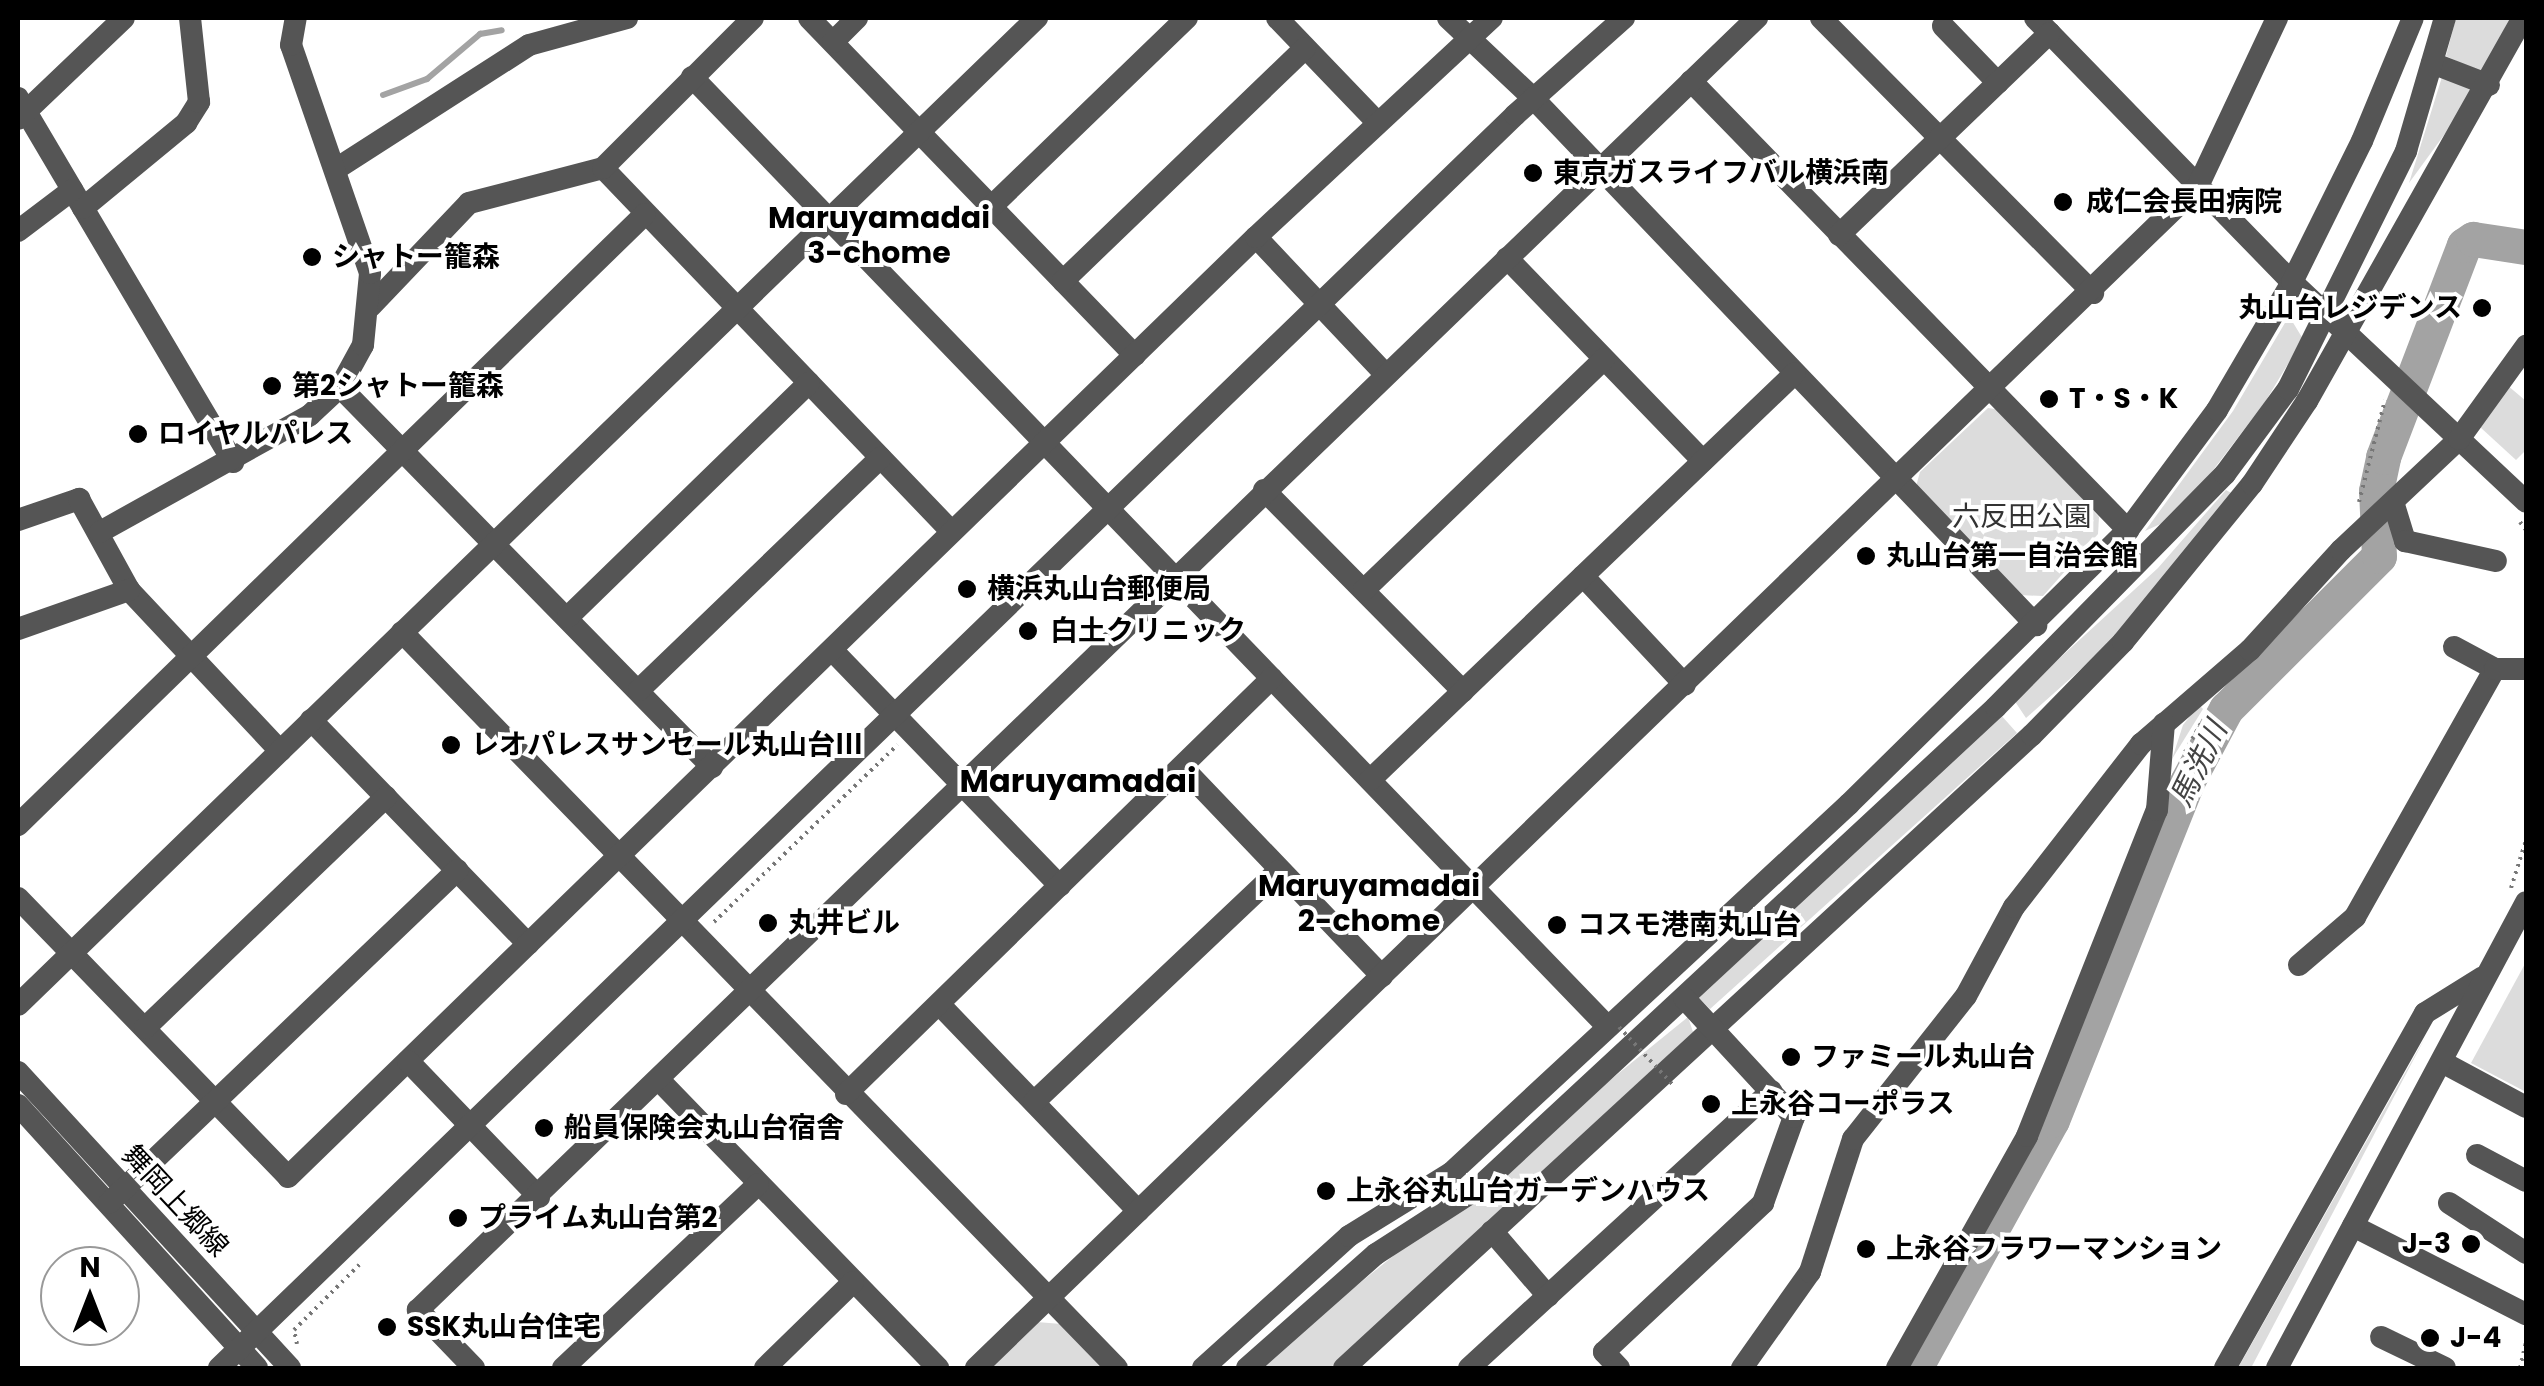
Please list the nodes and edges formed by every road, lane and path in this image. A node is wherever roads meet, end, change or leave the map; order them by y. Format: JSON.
{"nodes":[{"id":1,"x":124,"y":18,"type":"edge"},
{"id":2,"x":190,"y":18,"type":"edge"},
{"id":3,"x":296,"y":18,"type":"edge"},
{"id":4,"x":627,"y":18,"type":"edge"},
{"id":5,"x":753,"y":18,"type":"edge"},
{"id":6,"x":809,"y":18,"type":"edge"},
{"id":7,"x":857,"y":18,"type":"edge"},
{"id":8,"x":1037,"y":18,"type":"edge"},
{"id":9,"x":1188,"y":18,"type":"edge"},
{"id":10,"x":1276,"y":18,"type":"edge"},
{"id":11,"x":1448,"y":18,"type":"edge"},
{"id":12,"x":1492,"y":18,"type":"edge"},
{"id":13,"x":1624,"y":18,"type":"edge"},
{"id":14,"x":1757,"y":18,"type":"edge"},
{"id":15,"x":1821,"y":18,"type":"edge"},
{"id":16,"x":2277,"y":18,"type":"edge"},
{"id":17,"x":2413,"y":18,"type":"edge"},
{"id":18,"x":2445,"y":18,"type":"edge"},
{"id":19,"x":2523,"y":18,"type":"edge"},
{"id":20,"x":2043,"y":25,"type":"edge"},
{"id":21,"x":1943,"y":26,"type":"dead end"},
{"id":22,"x":1468,"y":40,"type":"junction"},
{"id":23,"x":832,"y":42,"type":"junction"},
{"id":24,"x":1305,"y":48,"type":"junction"},
{"id":25,"x":2432,"y":62,"type":"junction"},
{"id":26,"x":692,"y":77,"type":"junction"},
{"id":27,"x":1691,"y":80,"type":"junction"},
{"id":28,"x":1998,"y":82,"type":"junction"},
{"id":29,"x":2489,"y":85,"type":"junction"},
{"id":30,"x":1533,"y":98,"type":"junction"},
{"id":31,"x":20,"y":110,"type":"edge"},
{"id":32,"x":1376,"y":121,"type":"junction"},
{"id":33,"x":920,"y":131,"type":"junction"},
{"id":34,"x":1939,"y":139,"type":"junction"},
{"id":35,"x":603,"y":168,"type":"junction"},
{"id":36,"x":1599,"y":168,"type":"junction"},
{"id":37,"x":336,"y":170,"type":"junction"},
{"id":38,"x":2198,"y":186,"type":"junction"},
{"id":39,"x":78,"y":199,"type":"junction"},
{"id":40,"x":992,"y":206,"type":"junction"},
{"id":41,"x":646,"y":214,"type":"junction"},
{"id":42,"x":828,"y":218,"type":"junction"},
{"id":43,"x":18,"y":232,"type":"edge"},
{"id":44,"x":1839,"y":235,"type":"junction"},
{"id":45,"x":1256,"y":236,"type":"junction"},
{"id":46,"x":1507,"y":258,"type":"junction"},
{"id":47,"x":1063,"y":281,"type":"junction"},
{"id":48,"x":2292,"y":282,"type":"junction"},
{"id":49,"x":2093,"y":293,"type":"junction"},
{"id":50,"x":371,"y":306,"type":"junction"},
{"id":51,"x":1320,"y":306,"type":"junction"},
{"id":52,"x":736,"y":308,"type":"junction"},
{"id":53,"x":2335,"y":324,"type":"junction"},
{"id":54,"x":2526,"y":346,"type":"edge"},
{"id":55,"x":1135,"y":354,"type":"junction"},
{"id":56,"x":1604,"y":358,"type":"junction"},
{"id":57,"x":1795,"y":373,"type":"junction"},
{"id":58,"x":1385,"y":374,"type":"junction"},
{"id":59,"x":809,"y":383,"type":"junction"},
{"id":60,"x":340,"y":387,"type":"junction"},
{"id":61,"x":1989,"y":392,"type":"junction"},
{"id":62,"x":2459,"y":439,"type":"junction"},
{"id":63,"x":1044,"y":443,"type":"junction"},
{"id":64,"x":406,"y":450,"type":"junction"},
{"id":65,"x":880,"y":458,"type":"junction"},
{"id":66,"x":1703,"y":461,"type":"junction"},
{"id":67,"x":233,"y":462,"type":"junction"},
{"id":68,"x":1897,"y":480,"type":"junction"},
{"id":69,"x":1264,"y":490,"type":"junction"},
{"id":70,"x":2526,"y":502,"type":"edge"},
{"id":71,"x":1108,"y":508,"type":"junction"},
{"id":72,"x":2391,"y":508,"type":"junction"},
{"id":73,"x":18,"y":519,"type":"edge"},
{"id":74,"x":2128,"y":530,"type":"junction"},
{"id":75,"x":100,"y":532,"type":"junction"},
{"id":76,"x":952,"y":532,"type":"junction"},
{"id":77,"x":494,"y":543,"type":"junction"},
{"id":78,"x":2496,"y":561,"type":"dead end"},
{"id":79,"x":1583,"y":576,"type":"junction"},
{"id":80,"x":1175,"y":578,"type":"junction"},
{"id":81,"x":129,"y":590,"type":"junction"},
{"id":82,"x":1364,"y":590,"type":"junction"},
{"id":83,"x":568,"y":617,"type":"junction"},
{"id":84,"x":2036,"y":625,"type":"junction"},
{"id":85,"x":18,"y":629,"type":"edge"},
{"id":86,"x":402,"y":632,"type":"junction"},
{"id":87,"x":2454,"y":646,"type":"dead end"},
{"id":88,"x":832,"y":650,"type":"junction"},
{"id":89,"x":190,"y":660,"type":"junction"},
{"id":90,"x":2495,"y":669,"type":"junction"},
{"id":91,"x":2526,"y":669,"type":"edge"},
{"id":92,"x":1272,"y":678,"type":"junction"},
{"id":93,"x":1685,"y":685,"type":"junction"},
{"id":94,"x":639,"y":690,"type":"junction"},
{"id":95,"x":1463,"y":691,"type":"junction"},
{"id":96,"x":897,"y":718,"type":"junction"},
{"id":97,"x":310,"y":720,"type":"junction"},
{"id":98,"x":2164,"y":723,"type":"junction"},
{"id":99,"x":905,"y":745,"type":"dead end"},
{"id":100,"x":280,"y":750,"type":"junction"},
{"id":101,"x":712,"y":767,"type":"junction"},
{"id":102,"x":1183,"y":768,"type":"junction"},
{"id":103,"x":1370,"y":780,"type":"junction"},
{"id":104,"x":963,"y":786,"type":"junction"},
{"id":105,"x":386,"y":797,"type":"junction"},
{"id":106,"x":18,"y":825,"type":"edge"},
{"id":107,"x":620,"y":857,"type":"junction"},
{"id":108,"x":457,"y":870,"type":"junction"},
{"id":109,"x":1278,"y":871,"type":"junction"},
{"id":110,"x":1060,"y":886,"type":"junction"},
{"id":111,"x":1474,"y":888,"type":"junction"},
{"id":112,"x":18,"y":898,"type":"edge"},
{"id":113,"x":2526,"y":902,"type":"edge"},
{"id":114,"x":714,"y":922,"type":"dead end"},
{"id":115,"x":685,"y":923,"type":"junction"},
{"id":116,"x":528,"y":944,"type":"junction"},
{"id":117,"x":70,"y":953,"type":"junction"},
{"id":118,"x":2299,"y":965,"type":"dead end"},
{"id":119,"x":2488,"y":974,"type":"junction"},
{"id":120,"x":1382,"y":976,"type":"junction"},
{"id":121,"x":749,"y":993,"type":"junction"},
{"id":122,"x":1684,"y":998,"type":"junction"},
{"id":123,"x":18,"y":1004,"type":"edge"},
{"id":124,"x":940,"y":1005,"type":"junction"},
{"id":125,"x":1612,"y":1026,"type":"junction"},
{"id":126,"x":145,"y":1028,"type":"junction"},
{"id":127,"x":1712,"y":1028,"type":"junction"},
{"id":128,"x":408,"y":1061,"type":"junction"},
{"id":129,"x":2442,"y":1062,"type":"junction"},
{"id":130,"x":18,"y":1072,"type":"edge"},
{"id":131,"x":660,"y":1081,"type":"junction"},
{"id":132,"x":1674,"y":1086,"type":"dead end"},
{"id":133,"x":1771,"y":1091,"type":"junction"},
{"id":134,"x":846,"y":1094,"type":"junction"},
{"id":135,"x":1034,"y":1102,"type":"junction"},
{"id":136,"x":215,"y":1103,"type":"junction"},
{"id":137,"x":18,"y":1104,"type":"edge"},
{"id":138,"x":2526,"y":1107,"type":"edge"},
{"id":139,"x":474,"y":1128,"type":"junction"},
{"id":140,"x":2476,"y":1155,"type":"dead end"},
{"id":141,"x":2526,"y":1181,"type":"edge"},
{"id":142,"x":758,"y":1184,"type":"junction"},
{"id":143,"x":539,"y":1196,"type":"junction"},
{"id":144,"x":116,"y":1197,"type":"junction"},
{"id":145,"x":2450,"y":1203,"type":"dead end"},
{"id":146,"x":1138,"y":1211,"type":"junction"},
{"id":147,"x":2353,"y":1226,"type":"junction"},
{"id":148,"x":1492,"y":1231,"type":"junction"},
{"id":149,"x":2526,"y":1253,"type":"edge"},
{"id":150,"x":853,"y":1282,"type":"junction"},
{"id":151,"x":1548,"y":1296,"type":"junction"},
{"id":152,"x":1045,"y":1300,"type":"junction"},
{"id":153,"x":2526,"y":1314,"type":"edge"},
{"id":154,"x":259,"y":1333,"type":"junction"},
{"id":155,"x":2381,"y":1337,"type":"dead end"},
{"id":156,"x":2526,"y":1343,"type":"edge"},
{"id":157,"x":239,"y":1350,"type":"junction"},
{"id":158,"x":219,"y":1368,"type":"edge"},
{"id":159,"x":256,"y":1368,"type":"edge"},
{"id":160,"x":290,"y":1368,"type":"edge"},
{"id":161,"x":474,"y":1368,"type":"edge"},
{"id":162,"x":563,"y":1368,"type":"edge"},
{"id":163,"x":765,"y":1368,"type":"edge"},
{"id":164,"x":938,"y":1368,"type":"edge"},
{"id":165,"x":976,"y":1368,"type":"edge"},
{"id":166,"x":1117,"y":1368,"type":"edge"},
{"id":167,"x":1203,"y":1368,"type":"edge"},
{"id":168,"x":1248,"y":1368,"type":"edge"},
{"id":169,"x":1344,"y":1368,"type":"edge"},
{"id":170,"x":1469,"y":1368,"type":"edge"},
{"id":171,"x":1619,"y":1368,"type":"edge"},
{"id":172,"x":1742,"y":1368,"type":"edge"},
{"id":173,"x":1897,"y":1368,"type":"edge"},
{"id":174,"x":2225,"y":1368,"type":"edge"},
{"id":175,"x":2277,"y":1368,"type":"edge"},
{"id":176,"x":2445,"y":1368,"type":"edge"},
{"id":177,"x":2520,"y":1368,"type":"edge"}],
"edges":[{"from":1,"to":31,"type":"street"},
{"from":2,"to":39,"type":"street"},
{"from":3,"to":37,"type":"street"},
{"from":4,"to":37,"type":"street"},
{"from":5,"to":26,"type":"street"},
{"from":6,"to":23,"type":"street"},
{"from":7,"to":23,"type":"street"},
{"from":8,"to":33,"type":"street"},
{"from":9,"to":40,"type":"street"},
{"from":10,"to":24,"type":"street"},
{"from":11,"to":22,"type":"street"},
{"from":12,"to":22,"type":"street"},
{"from":13,"to":30,"type":"street"},
{"from":14,"to":27,"type":"street"},
{"from":15,"to":34,"type":"street"},
{"from":16,"to":38,"type":"street"},
{"from":17,"to":48,"type":"street"},
{"from":18,"to":25,"type":"street"},
{"from":19,"to":29,"type":"street"},
{"from":20,"to":28,"type":"street"},
{"from":20,"to":38,"type":"street"},
{"from":21,"to":28,"type":"street"},
{"from":22,"to":30,"type":"street"},
{"from":22,"to":32,"type":"street"},
{"from":23,"to":33,"type":"street"},
{"from":24,"to":32,"type":"street"},
{"from":24,"to":47,"type":"street"},
{"from":25,"to":29,"type":"street"},
{"from":25,"to":53,"type":"street"},
{"from":26,"to":35,"type":"street"},
{"from":26,"to":42,"type":"street"},
{"from":27,"to":36,"type":"street"},
{"from":27,"to":44,"type":"street"},
{"from":28,"to":34,"type":"street"},
{"from":29,"to":53,"type":"street"},
{"from":30,"to":36,"type":"street"},
{"from":30,"to":51,"type":"street"},
{"from":31,"to":39,"type":"street"},
{"from":32,"to":45,"type":"street"},
{"from":33,"to":40,"type":"street"},
{"from":33,"to":42,"type":"street"},
{"from":34,"to":44,"type":"street"},
{"from":34,"to":49,"type":"street"},
{"from":35,"to":41,"type":"street"},
{"from":35,"to":50,"type":"street"},
{"from":36,"to":46,"type":"street"},
{"from":36,"to":57,"type":"street"},
{"from":37,"to":50,"type":"street"},
{"from":38,"to":48,"type":"street"},
{"from":38,"to":49,"type":"street"},
{"from":39,"to":43,"type":"street"},
{"from":39,"to":67,"type":"street"},
{"from":40,"to":47,"type":"street"},
{"from":41,"to":52,"type":"street"},
{"from":41,"to":64,"type":"street"},
{"from":42,"to":52,"type":"street"},
{"from":42,"to":63,"type":"street"},
{"from":44,"to":61,"type":"street"},
{"from":45,"to":51,"type":"street"},
{"from":45,"to":55,"type":"street"},
{"from":46,"to":56,"type":"street"},
{"from":46,"to":58,"type":"street"},
{"from":47,"to":55,"type":"street"},
{"from":48,"to":53,"type":"street"},
{"from":48,"to":74,"type":"street"},
{"from":49,"to":61,"type":"street"},
{"from":50,"to":60,"type":"street"},
{"from":51,"to":58,"type":"street"},
{"from":51,"to":71,"type":"street"},
{"from":52,"to":59,"type":"street"},
{"from":52,"to":77,"type":"street"},
{"from":53,"to":62,"type":"street"},
{"from":53,"to":122,"type":"street"},
{"from":53,"to":127,"type":"street"},
{"from":54,"to":62,"type":"street"},
{"from":55,"to":63,"type":"street"},
{"from":56,"to":66,"type":"street"},
{"from":56,"to":82,"type":"street"},
{"from":57,"to":66,"type":"street"},
{"from":57,"to":68,"type":"street"},
{"from":58,"to":69,"type":"street"},
{"from":59,"to":65,"type":"street"},
{"from":59,"to":83,"type":"street"},
{"from":60,"to":64,"type":"street"},
{"from":60,"to":67,"type":"street"},
{"from":61,"to":68,"type":"street"},
{"from":61,"to":74,"type":"street"},
{"from":62,"to":70,"type":"street"},
{"from":62,"to":72,"type":"street"},
{"from":63,"to":71,"type":"street"},
{"from":63,"to":76,"type":"street"},
{"from":64,"to":77,"type":"street"},
{"from":64,"to":89,"type":"street"},
{"from":65,"to":76,"type":"street"},
{"from":65,"to":94,"type":"street"},
{"from":66,"to":79,"type":"street"},
{"from":67,"to":75,"type":"street"},
{"from":68,"to":84,"type":"street"},
{"from":68,"to":93,"type":"street"},
{"from":69,"to":80,"type":"street"},
{"from":69,"to":82,"type":"street"},
{"from":71,"to":80,"type":"street"},
{"from":71,"to":96,"type":"street"},
{"from":72,"to":78,"type":"street"},
{"from":72,"to":98,"type":"street"},
{"from":73,"to":75,"type":"street"},
{"from":74,"to":84,"type":"street"},
{"from":75,"to":81,"type":"street"},
{"from":76,"to":88,"type":"street"},
{"from":77,"to":83,"type":"street"},
{"from":77,"to":86,"type":"street"},
{"from":79,"to":93,"type":"street"},
{"from":79,"to":95,"type":"street"},
{"from":80,"to":92,"type":"street"},
{"from":80,"to":104,"type":"street"},
{"from":81,"to":85,"type":"street"},
{"from":81,"to":89,"type":"street"},
{"from":82,"to":95,"type":"street"},
{"from":83,"to":94,"type":"street"},
{"from":84,"to":125,"type":"street"},
{"from":86,"to":97,"type":"street"},
{"from":86,"to":107,"type":"street"},
{"from":87,"to":90,"type":"street"},
{"from":88,"to":96,"type":"street"},
{"from":88,"to":101,"type":"street"},
{"from":89,"to":100,"type":"street"},
{"from":89,"to":106,"type":"street"},
{"from":90,"to":91,"type":"street"},
{"from":90,"to":118,"type":"street"},
{"from":92,"to":102,"type":"street"},
{"from":92,"to":103,"type":"street"},
{"from":93,"to":111,"type":"street"},
{"from":94,"to":101,"type":"street"},
{"from":95,"to":103,"type":"street"},
{"from":96,"to":104,"type":"street"},
{"from":96,"to":115,"type":"street"},
{"from":97,"to":100,"type":"street"},
{"from":97,"to":105,"type":"street"},
{"from":98,"to":172,"type":"street"},
{"from":98,"to":173,"type":"street"},
{"from":99,"to":114,"type":"path"},
{"from":100,"to":117,"type":"street"},
{"from":101,"to":107,"type":"street"},
{"from":102,"to":109,"type":"street"},
{"from":102,"to":110,"type":"street"},
{"from":103,"to":111,"type":"street"},
{"from":104,"to":110,"type":"street"},
{"from":104,"to":121,"type":"street"},
{"from":105,"to":108,"type":"street"},
{"from":105,"to":126,"type":"street"},
{"from":107,"to":115,"type":"street"},
{"from":107,"to":116,"type":"street"},
{"from":108,"to":116,"type":"street"},
{"from":108,"to":136,"type":"street"},
{"from":109,"to":120,"type":"street"},
{"from":109,"to":135,"type":"street"},
{"from":110,"to":124,"type":"street"},
{"from":111,"to":120,"type":"street"},
{"from":111,"to":125,"type":"street"},
{"from":112,"to":117,"type":"street"},
{"from":113,"to":119,"type":"street"},
{"from":115,"to":121,"type":"street"},
{"from":115,"to":139,"type":"street"},
{"from":116,"to":128,"type":"street"},
{"from":117,"to":123,"type":"street"},
{"from":117,"to":126,"type":"street"},
{"from":119,"to":129,"type":"street"},
{"from":119,"to":174,"type":"street"},
{"from":120,"to":146,"type":"street"},
{"from":121,"to":131,"type":"street"},
{"from":121,"to":134,"type":"street"},
{"from":122,"to":127,"type":"street"},
{"from":122,"to":168,"type":"street"},
{"from":124,"to":134,"type":"street"},
{"from":124,"to":135,"type":"street"},
{"from":125,"to":132,"type":"path","bridge":true},
{"from":125,"to":167,"type":"street"},
{"from":126,"to":136,"type":"street"},
{"from":127,"to":133,"type":"street"},
{"from":127,"to":148,"type":"street"},
{"from":128,"to":136,"type":"street"},
{"from":128,"to":139,"type":"street"},
{"from":129,"to":138,"type":"street"},
{"from":129,"to":147,"type":"street"},
{"from":130,"to":144,"type":"street","name":"舞岡上郷線"},
{"from":131,"to":142,"type":"street"},
{"from":131,"to":143,"type":"street"},
{"from":133,"to":151,"type":"street"},
{"from":133,"to":171,"type":"street"},
{"from":134,"to":152,"type":"street"},
{"from":135,"to":146,"type":"street"},
{"from":136,"to":144,"type":"street"},
{"from":137,"to":144,"type":"street","name":"舞岡上郷線"},
{"from":139,"to":143,"type":"street"},
{"from":139,"to":154,"type":"street"},
{"from":140,"to":141,"type":"street"},
{"from":142,"to":150,"type":"street"},
{"from":142,"to":162,"type":"street"},
{"from":143,"to":161,"type":"street"},
{"from":144,"to":154,"type":"street","name":"舞岡上郷線"},
{"from":144,"to":157,"type":"street","name":"舞岡上郷線"},
{"from":145,"to":149,"type":"street"},
{"from":146,"to":152,"type":"street"},
{"from":147,"to":153,"type":"street"},
{"from":147,"to":175,"type":"street"},
{"from":148,"to":151,"type":"street"},
{"from":148,"to":169,"type":"street"},
{"from":150,"to":163,"type":"street"},
{"from":150,"to":164,"type":"street"},
{"from":151,"to":170,"type":"street"},
{"from":152,"to":165,"type":"street"},
{"from":152,"to":166,"type":"street"},
{"from":154,"to":157,"type":"street"},
{"from":154,"to":160,"type":"street","name":"舞岡上郷線"},
{"from":155,"to":176,"type":"street"},
{"from":156,"to":177,"type":"path"},
{"from":157,"to":158,"type":"street"},
{"from":157,"to":159,"type":"street","name":"舞岡上郷線"}]}
